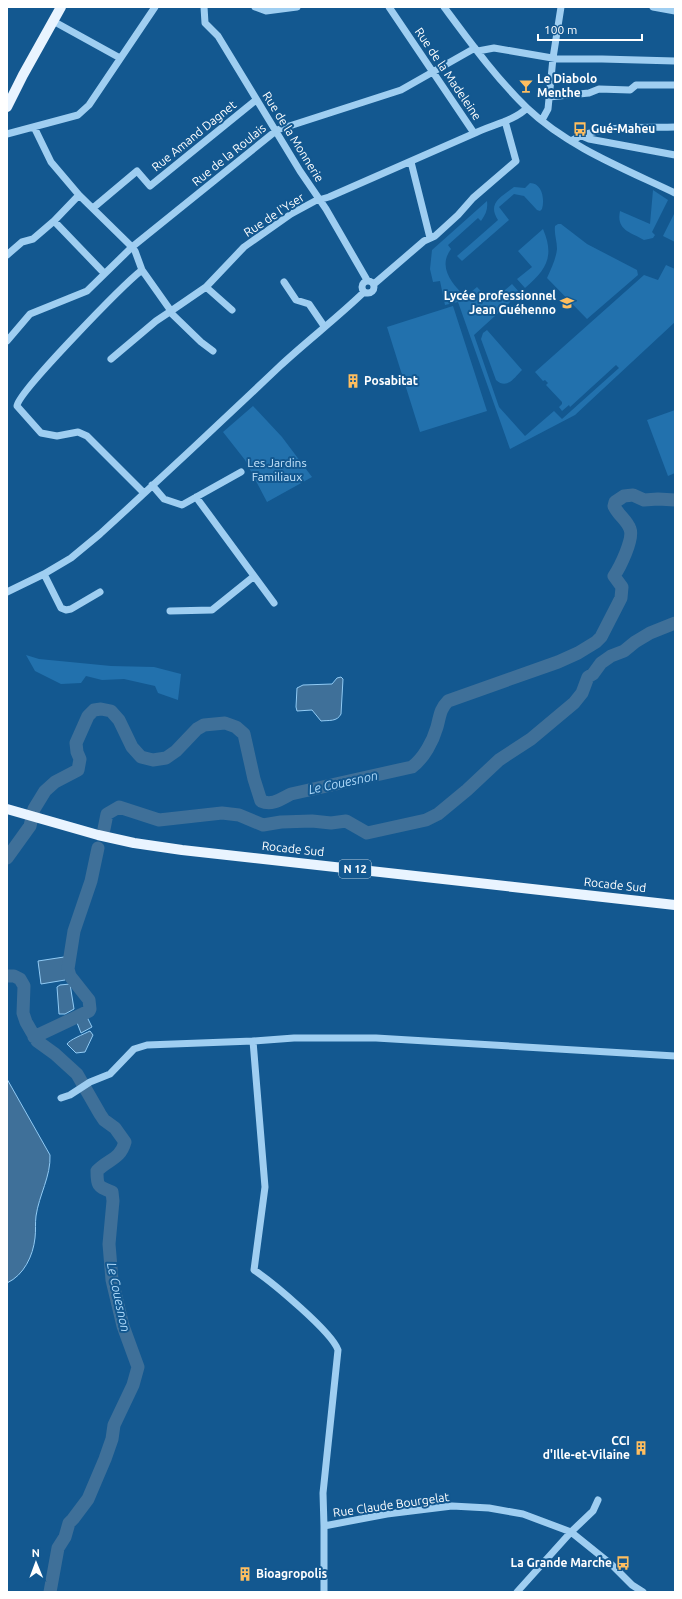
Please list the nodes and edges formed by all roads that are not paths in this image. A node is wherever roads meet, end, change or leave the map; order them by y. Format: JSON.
{"nodes":[{"id":1,"x":61,"y":7,"type":"edge"},
{"id":2,"x":155,"y":7,"type":"edge"},
{"id":3,"x":204,"y":7,"type":"edge"},
{"id":4,"x":255,"y":7,"type":"edge"},
{"id":5,"x":297,"y":7,"type":"edge"},
{"id":6,"x":389,"y":7,"type":"edge"},
{"id":7,"x":444,"y":7,"type":"edge"},
{"id":8,"x":561,"y":7,"type":"edge"},
{"id":9,"x":653,"y":7,"type":"edge"},
{"id":10,"x":675,"y":11,"type":"edge"},
{"id":11,"x":53,"y":21,"type":"junction"},
{"id":12,"x":476,"y":50,"type":"junction"},
{"id":13,"x":120,"y":58,"type":"junction"},
{"id":14,"x":553,"y":58,"type":"junction"},
{"id":15,"x":675,"y":61,"type":"edge"},
{"id":16,"x":434,"y":71,"type":"junction"},
{"id":17,"x":675,"y":85,"type":"edge"},
{"id":18,"x":549,"y":97,"type":"junction"},
{"id":19,"x":256,"y":100,"type":"junction"},
{"id":20,"x":7,"y":107,"type":"edge"},
{"id":21,"x":527,"y":108,"type":"junction"},
{"id":22,"x":542,"y":120,"type":"junction"},
{"id":23,"x":505,"y":121,"type":"junction"},
{"id":24,"x":34,"y":127,"type":"junction"},
{"id":25,"x":675,"y":127,"type":"edge"},
{"id":26,"x":277,"y":130,"type":"junction"},
{"id":27,"x":474,"y":133,"type":"junction"},
{"id":28,"x":7,"y":134,"type":"edge"},
{"id":29,"x":582,"y":136,"type":"junction"},
{"id":30,"x":571,"y":141,"type":"junction"},
{"id":31,"x":675,"y":155,"type":"edge"},
{"id":32,"x":411,"y":162,"type":"junction"},
{"id":33,"x":675,"y":193,"type":"edge"},
{"id":34,"x":80,"y":195,"type":"junction"},
{"id":35,"x":320,"y":200,"type":"junction"},
{"id":36,"x":93,"y":208,"type":"junction"},
{"id":37,"x":54,"y":221,"type":"junction"},
{"id":38,"x":430,"y":238,"type":"junction"},
{"id":39,"x":132,"y":247,"type":"junction"},
{"id":40,"x":7,"y":255,"type":"edge"},
{"id":41,"x":142,"y":270,"type":"junction"},
{"id":42,"x":104,"y":273,"type":"junction"},
{"id":43,"x":367,"y":280,"type":"junction"},
{"id":44,"x":284,"y":282,"type":"dead end"},
{"id":45,"x":374,"y":284,"type":"junction"},
{"id":46,"x":206,"y":287,"type":"junction"},
{"id":47,"x":364,"y":292,"type":"junction"},
{"id":48,"x":232,"y":310,"type":"dead end"},
{"id":49,"x":170,"y":311,"type":"junction"},
{"id":50,"x":324,"y":326,"type":"junction"},
{"id":51,"x":7,"y":341,"type":"edge"},
{"id":52,"x":213,"y":351,"type":"dead end"},
{"id":53,"x":111,"y":359,"type":"dead end"},
{"id":54,"x":241,"y":472,"type":"dead end"},
{"id":55,"x":152,"y":485,"type":"junction"},
{"id":56,"x":144,"y":493,"type":"junction"},
{"id":57,"x":196,"y":497,"type":"junction"},
{"id":58,"x":44,"y":574,"type":"junction"},
{"id":59,"x":253,"y":576,"type":"junction"},
{"id":60,"x":7,"y":592,"type":"edge"},
{"id":61,"x":100,"y":592,"type":"dead end"},
{"id":62,"x":274,"y":603,"type":"dead end"},
{"id":63,"x":170,"y":611,"type":"dead end"},
{"id":64,"x":7,"y":809,"type":"edge"},
{"id":65,"x":675,"y":905,"type":"edge"},
{"id":66,"x":253,"y":1041,"type":"junction"},
{"id":67,"x":675,"y":1056,"type":"edge"},
{"id":68,"x":61,"y":1098,"type":"dead end"},
{"id":69,"x":598,"y":1500,"type":"dead end"},
{"id":70,"x":324,"y":1526,"type":"junction"},
{"id":71,"x":571,"y":1532,"type":"junction"},
{"id":72,"x":632,"y":1585,"type":"junction"},
{"id":73,"x":324,"y":1592,"type":"edge"},
{"id":74,"x":517,"y":1592,"type":"edge"},
{"id":75,"x":637,"y":1592,"type":"edge"},
{"id":76,"x":643,"y":1592,"type":"edge"}],
"edges":[{"from":1,"to":11,"type":"main road"},
{"from":2,"to":13,"type":"street"},
{"from":3,"to":19,"type":"street","name":"Rue de la Monnerie"},
{"from":4,"to":5,"type":"street"},
{"from":6,"to":16,"type":"street","name":"Rue de la Madeleine"},
{"from":7,"to":12,"type":"street"},
{"from":8,"to":14,"type":"street"},
{"from":9,"to":10,"type":"street"},
{"from":11,"to":13,"type":"street"},
{"from":11,"to":20,"type":"main road"},
{"from":12,"to":14,"type":"street"},
{"from":12,"to":16,"type":"street","name":"Rue de la Roulais"},
{"from":12,"to":21,"type":"street"},
{"from":13,"to":24,"type":"street"},
{"from":14,"to":15,"type":"street"},
{"from":14,"to":18,"type":"street"},
{"from":16,"to":26,"type":"street","name":"Rue de la Roulais"},
{"from":16,"to":27,"type":"street","name":"Rue de la Madeleine"},
{"from":17,"to":18,"type":"street"},
{"from":18,"to":22,"type":"street"},
{"from":19,"to":26,"type":"street","name":"Rue de la Monnerie"},
{"from":19,"to":36,"type":"street","name":"Rue Amand Dagnet"},
{"from":21,"to":22,"type":"street"},
{"from":21,"to":23,"type":"street","name":"Rue de l'Yser"},
{"from":22,"to":30,"type":"street"},
{"from":23,"to":27,"type":"street","name":"Rue de l'Yser"},
{"from":23,"to":38,"type":"street"},
{"from":24,"to":28,"type":"street"},
{"from":24,"to":34,"type":"street"},
{"from":25,"to":29,"type":"street"},
{"from":26,"to":35,"type":"street","name":"Rue de la Monnerie"},
{"from":26,"to":39,"type":"street","name":"Rue de la Roulais"},
{"from":27,"to":32,"type":"street","name":"Rue de l'Yser"},
{"from":29,"to":30,"type":"street"},
{"from":29,"to":31,"type":"street"},
{"from":30,"to":33,"type":"street"},
{"from":32,"to":35,"type":"street","name":"Rue de l'Yser"},
{"from":32,"to":38,"type":"street"},
{"from":34,"to":36,"type":"street"},
{"from":34,"to":37,"type":"street"},
{"from":35,"to":43,"type":"street","name":"Rue de la Monnerie"},
{"from":35,"to":46,"type":"street","name":"Rue de l'Yser"},
{"from":36,"to":39,"type":"street"},
{"from":37,"to":40,"type":"street"},
{"from":37,"to":42,"type":"street"},
{"from":38,"to":45,"type":"street"},
{"from":39,"to":41,"type":"street"},
{"from":39,"to":42,"type":"street","name":"Rue de la Roulais"},
{"from":41,"to":49,"type":"street"},
{"from":41,"to":56,"type":"street"},
{"from":42,"to":51,"type":"street","name":"Rue de la Roulais"},
{"from":43,"to":45,"type":"street"},
{"from":43,"to":47,"type":"street"},
{"from":44,"to":50,"type":"street"},
{"from":45,"to":47,"type":"street"},
{"from":46,"to":48,"type":"street"},
{"from":46,"to":49,"type":"street","name":"Rue de l'Yser"},
{"from":47,"to":50,"type":"street"},
{"from":49,"to":52,"type":"street"},
{"from":49,"to":53,"type":"street","name":"Rue de l'Yser"},
{"from":50,"to":55,"type":"street"},
{"from":54,"to":57,"type":"street"},
{"from":55,"to":56,"type":"street"},
{"from":55,"to":57,"type":"street"},
{"from":56,"to":58,"type":"street"},
{"from":57,"to":59,"type":"street"},
{"from":58,"to":60,"type":"street"},
{"from":58,"to":61,"type":"street"},
{"from":59,"to":62,"type":"street"},
{"from":59,"to":63,"type":"street"},
{"from":64,"to":65,"type":"main road","name":"Rocade Sud","number":"N 12"},
{"from":66,"to":67,"type":"street"},
{"from":66,"to":68,"type":"street"},
{"from":66,"to":70,"type":"street"},
{"from":69,"to":71,"type":"street"},
{"from":70,"to":71,"type":"street","name":"Rue Claude Bourgelat"},
{"from":70,"to":73,"type":"street","name":"Rue Claude Bourgelat"},
{"from":71,"to":72,"type":"street","name":"Rue Claude Bourgelat"},
{"from":71,"to":74,"type":"street"},
{"from":72,"to":75,"type":"street","name":"Rue Claude Bourgelat"},
{"from":72,"to":76,"type":"street","name":"Rue Claude Bourgelat"}]}
